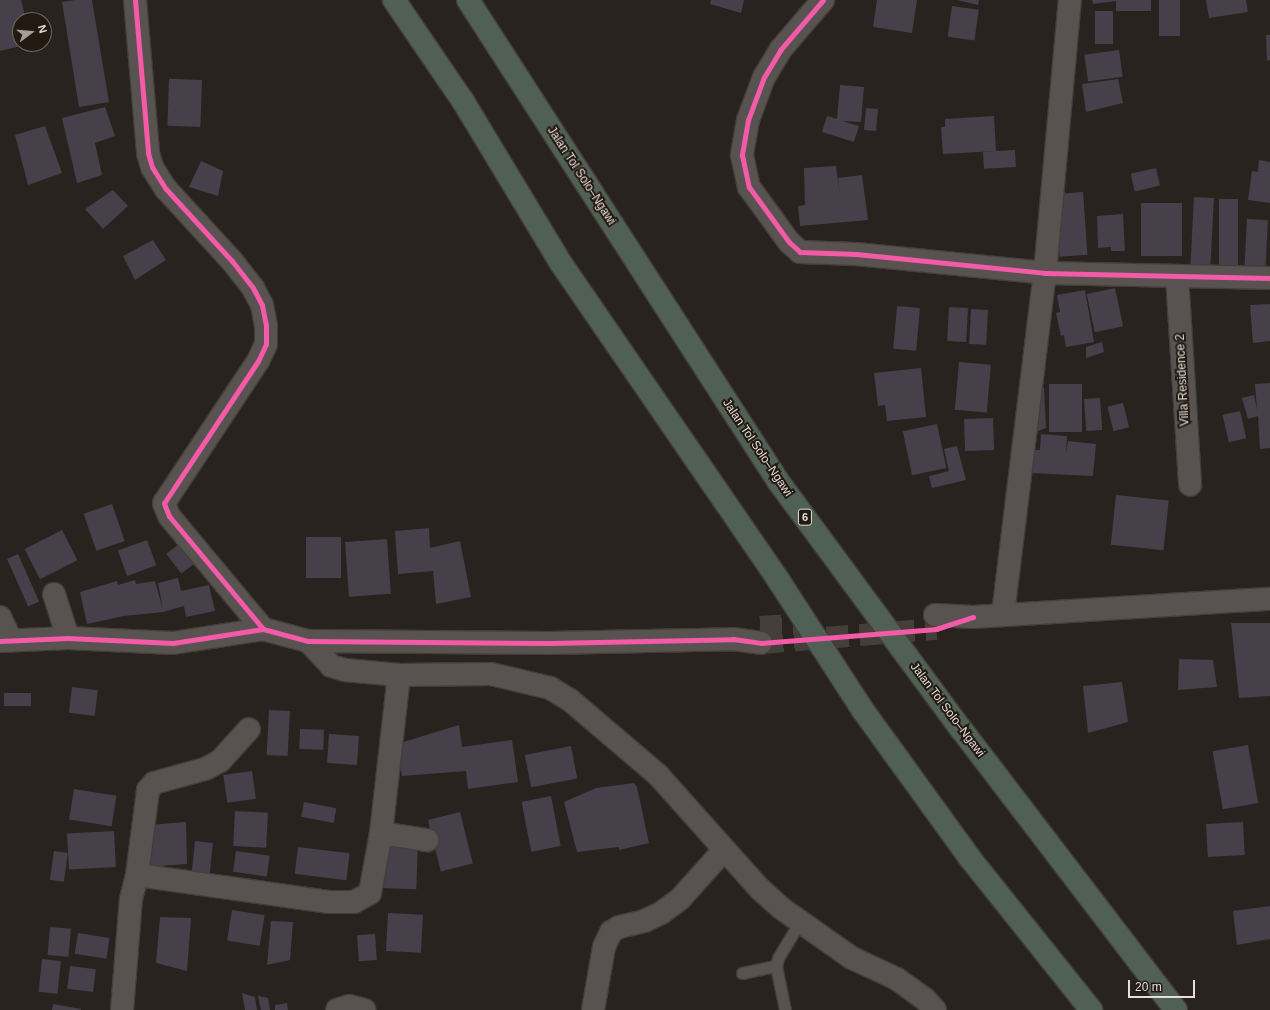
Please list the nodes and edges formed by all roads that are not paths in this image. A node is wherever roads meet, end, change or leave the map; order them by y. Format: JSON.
{"nodes":[{"id":1,"x":135,"y":0,"type":"edge"},
{"id":2,"x":394,"y":0,"type":"edge"},
{"id":3,"x":468,"y":0,"type":"edge"},
{"id":4,"x":823,"y":0,"type":"edge"},
{"id":5,"x":1070,"y":0,"type":"edge"},
{"id":6,"x":1045,"y":272,"type":"junction"},
{"id":7,"x":1177,"y":276,"type":"junction"},
{"id":8,"x":1270,"y":278,"type":"edge"},
{"id":9,"x":1190,"y":485,"type":"dead end"},
{"id":10,"x":54,"y":594,"type":"dead end"},
{"id":11,"x":1270,"y":599,"type":"edge"},
{"id":12,"x":1004,"y":614,"type":"junction"},
{"id":13,"x":0,"y":617,"type":"edge"},
{"id":14,"x":935,"y":622,"type":"tunnel mouth"},
{"id":15,"x":263,"y":629,"type":"junction"},
{"id":16,"x":760,"y":635,"type":"tunnel mouth"},
{"id":17,"x":68,"y":638,"type":"junction"},
{"id":18,"x":5,"y":641,"type":"edge"},
{"id":19,"x":308,"y":641,"type":"junction"},
{"id":20,"x":399,"y":675,"type":"junction"},
{"id":21,"x":249,"y":729,"type":"dead end"},
{"id":22,"x":381,"y":833,"type":"junction"},
{"id":23,"x":427,"y":840,"type":"dead end"},
{"id":24,"x":724,"y":850,"type":"junction"},
{"id":25,"x":136,"y":875,"type":"junction"},
{"id":26,"x":799,"y":922,"type":"junction"},
{"id":27,"x":776,"y":966,"type":"junction"},
{"id":28,"x":742,"y":973,"type":"dead end"},
{"id":29,"x":122,"y":1010,"type":"edge"},
{"id":30,"x":338,"y":1010,"type":"edge"},
{"id":31,"x":365,"y":1010,"type":"edge"},
{"id":32,"x":593,"y":1010,"type":"edge"},
{"id":33,"x":785,"y":1010,"type":"edge"},
{"id":34,"x":935,"y":1010,"type":"edge"},
{"id":35,"x":1091,"y":1010,"type":"edge"},
{"id":36,"x":1176,"y":1010,"type":"edge"}],
"edges":[{"from":1,"to":15,"type":"street"},
{"from":2,"to":35,"type":"highway"},
{"from":3,"to":36,"type":"highway","name":"Jalan Tol Solo–Ngawi","number":"6"},
{"from":4,"to":6,"type":"street"},
{"from":5,"to":6,"type":"street"},
{"from":6,"to":7,"type":"street"},
{"from":6,"to":12,"type":"street"},
{"from":7,"to":8,"type":"street"},
{"from":7,"to":9,"type":"street","name":"Villa Residence 2"},
{"from":10,"to":17,"type":"street"},
{"from":11,"to":12,"type":"street"},
{"from":12,"to":14,"type":"street"},
{"from":13,"to":18,"type":"street"},
{"from":15,"to":17,"type":"street"},
{"from":15,"to":19,"type":"street"},
{"from":16,"to":19,"type":"street"},
{"from":17,"to":18,"type":"street"},
{"from":19,"to":20,"type":"street"},
{"from":20,"to":22,"type":"street"},
{"from":20,"to":24,"type":"street"},
{"from":21,"to":25,"type":"street"},
{"from":22,"to":23,"type":"street"},
{"from":22,"to":25,"type":"street"},
{"from":24,"to":26,"type":"street"},
{"from":24,"to":32,"type":"street"},
{"from":25,"to":29,"type":"street"},
{"from":26,"to":27,"type":"lane"},
{"from":26,"to":34,"type":"street"},
{"from":27,"to":28,"type":"lane"},
{"from":27,"to":33,"type":"lane"},
{"from":30,"to":31,"type":"street"}]}
